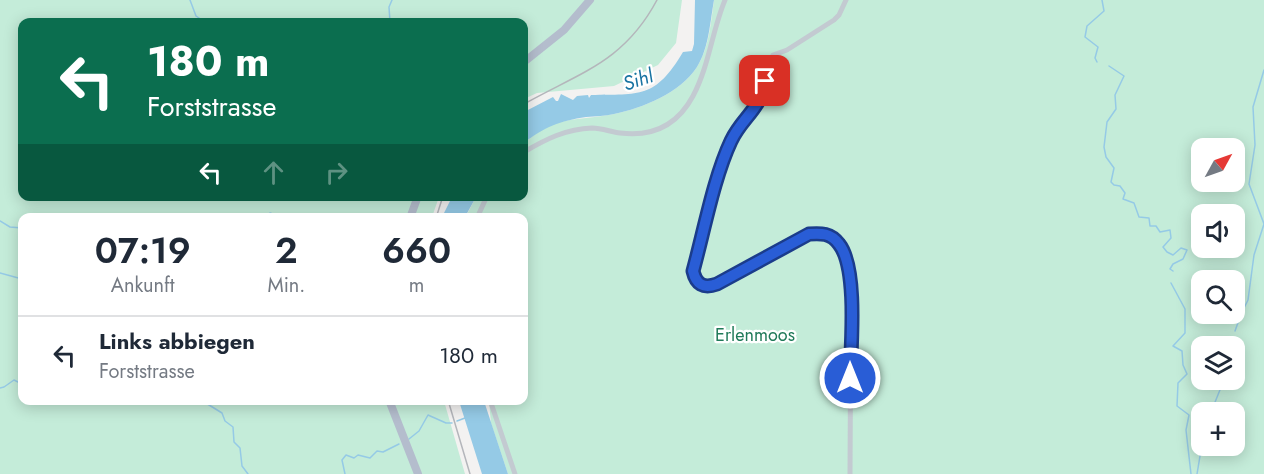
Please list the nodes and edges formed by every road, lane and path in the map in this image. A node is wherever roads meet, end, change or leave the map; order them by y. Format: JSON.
{"nodes":[{"id":1,"x":590,"y":0,"type":"edge"},
{"id":2,"x":725,"y":0,"type":"edge"},
{"id":3,"x":846,"y":0,"type":"edge"},
{"id":4,"x":528,"y":59,"type":"edge"},
{"id":5,"x":528,"y":150,"type":"edge"},
{"id":6,"x":391,"y":405,"type":"edge"},
{"id":7,"x":492,"y":405,"type":"edge"},
{"id":8,"x":418,"y":474,"type":"edge"},
{"id":9,"x":515,"y":474,"type":"edge"},
{"id":10,"x":850,"y":474,"type":"edge"}],
"edges":[{"from":1,"to":4,"type":"main road"},
{"from":2,"to":5,"type":"street"},
{"from":3,"to":10,"type":"street"},
{"from":6,"to":8,"type":"main road"},
{"from":7,"to":9,"type":"street"}]}
